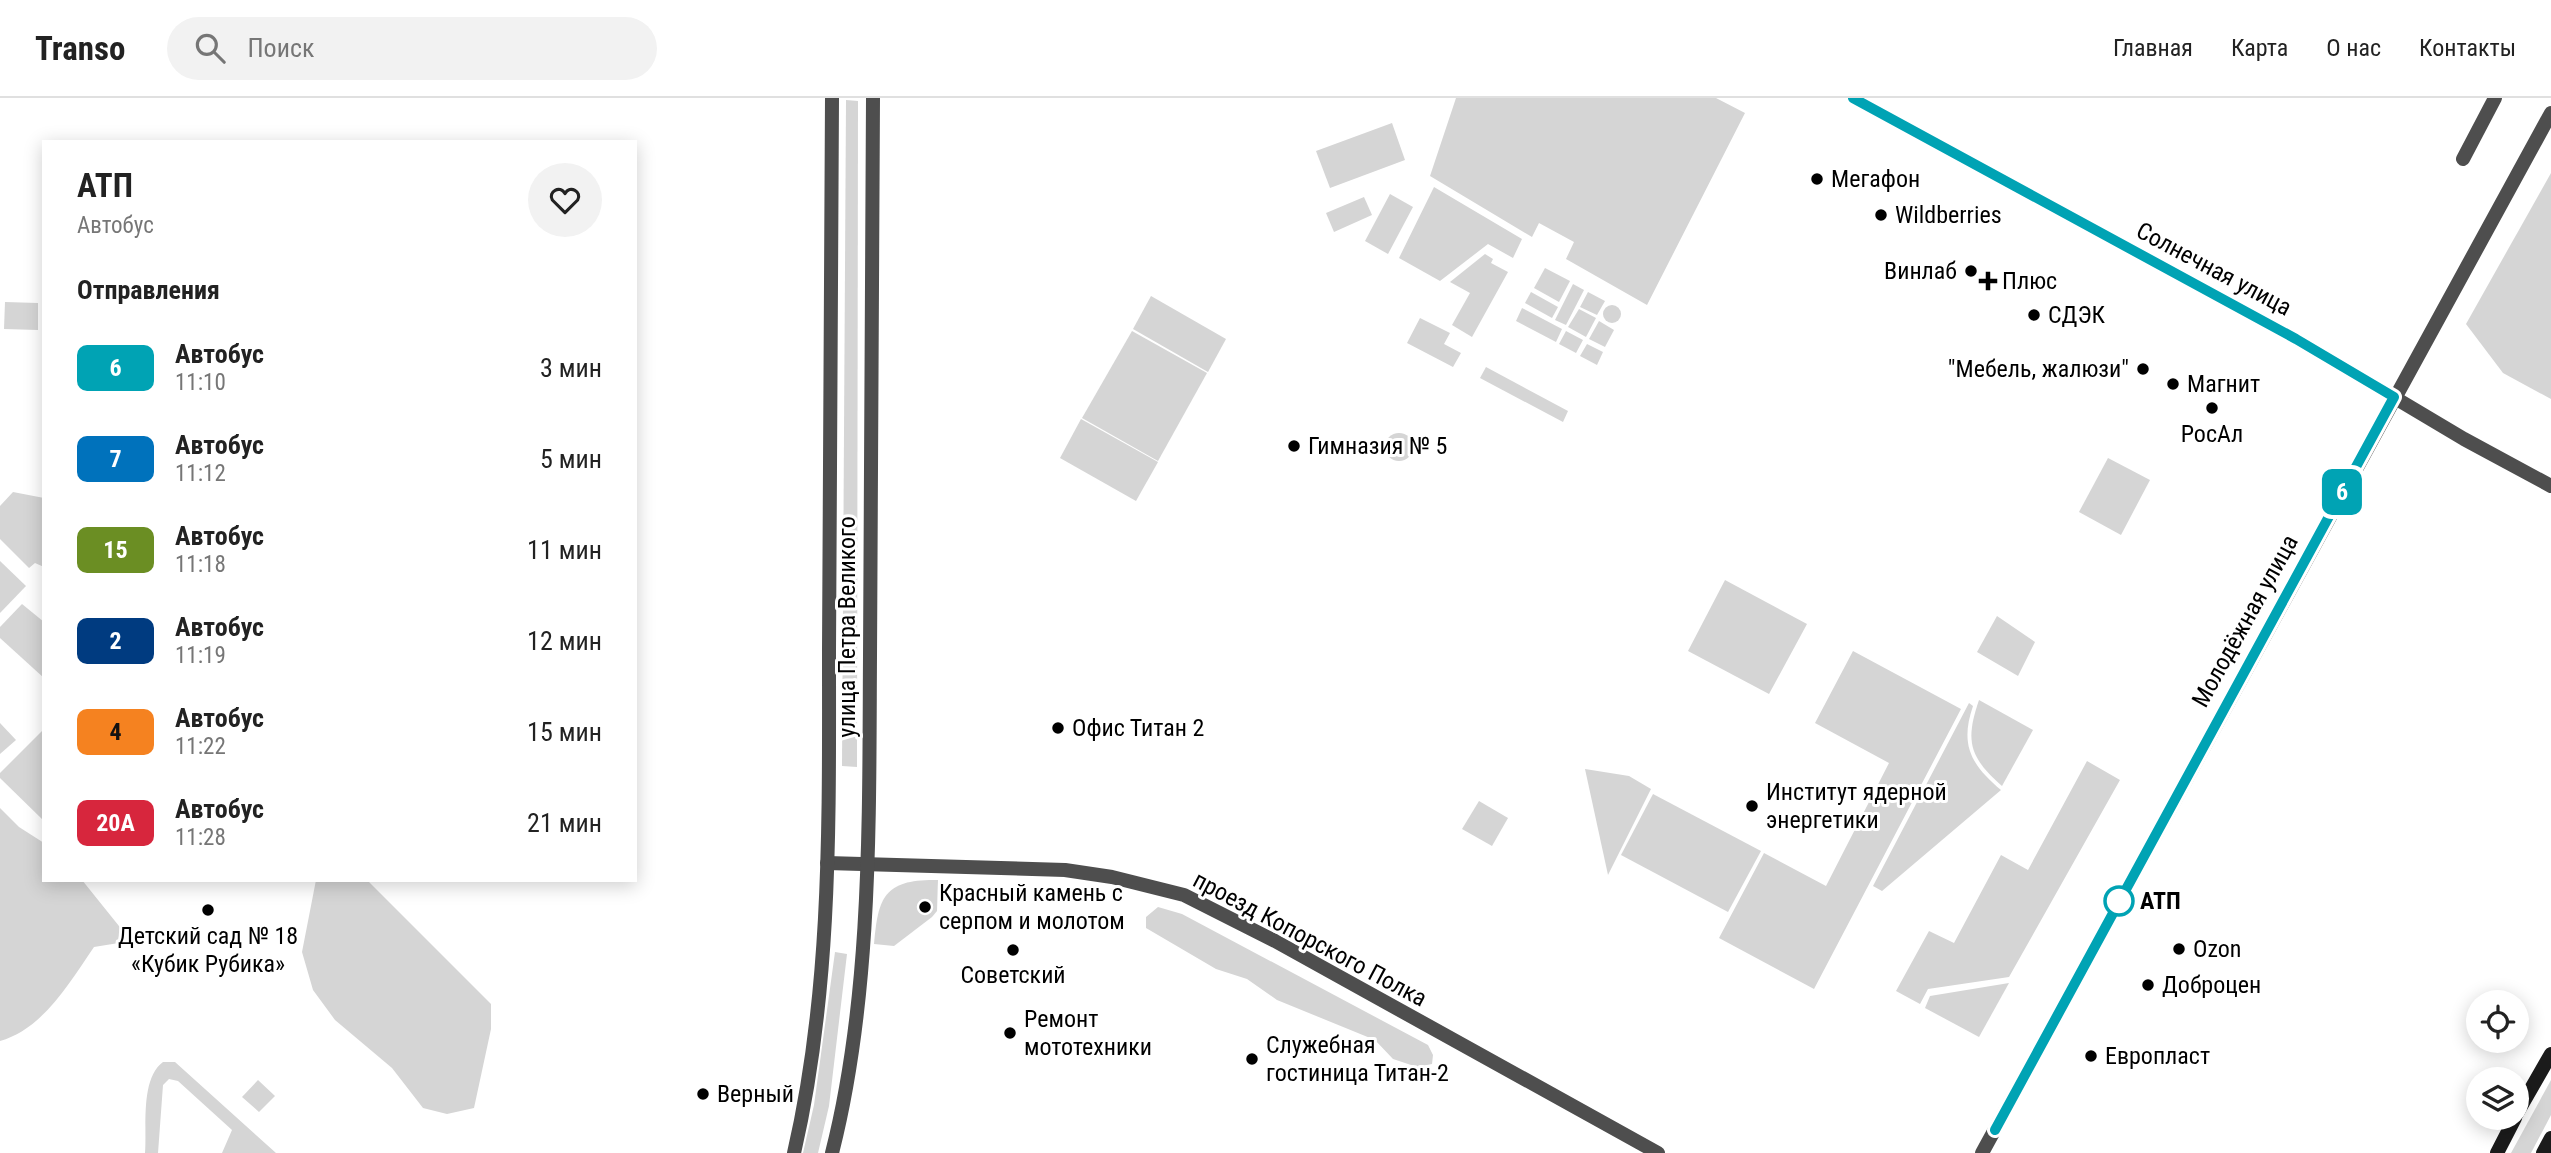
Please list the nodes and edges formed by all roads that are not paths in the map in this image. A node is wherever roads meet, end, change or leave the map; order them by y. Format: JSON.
{"nodes":[{"id":1,"x":832,"y":98,"type":"edge"},
{"id":2,"x":873,"y":98,"type":"edge"},
{"id":3,"x":1853,"y":98,"type":"edge"},
{"id":4,"x":2495,"y":98,"type":"edge"},
{"id":5,"x":2551,"y":113,"type":"edge"},
{"id":6,"x":2463,"y":159,"type":"dead end"},
{"id":7,"x":2394,"y":397,"type":"junction"},
{"id":8,"x":2551,"y":486,"type":"edge"},
{"id":9,"x":827,"y":863,"type":"junction"},
{"id":10,"x":867,"y":864,"type":"junction"},
{"id":11,"x":2551,"y":1054,"type":"edge"},
{"id":12,"x":2529,"y":1094,"type":"edge"},
{"id":13,"x":2509,"y":1130,"type":"edge"},
{"id":14,"x":2551,"y":1138,"type":"edge"},
{"id":15,"x":794,"y":1153,"type":"edge"},
{"id":16,"x":832,"y":1153,"type":"edge"},
{"id":17,"x":1658,"y":1153,"type":"edge"},
{"id":18,"x":1982,"y":1153,"type":"edge"},
{"id":19,"x":2497,"y":1153,"type":"edge"},
{"id":20,"x":2543,"y":1153,"type":"edge"}],
"edges":[{"from":1,"to":9,"type":"street","name":"улица Петра Великого"},
{"from":2,"to":10,"type":"street","name":"улица Петра Великого"},
{"from":3,"to":7,"type":"street","name":"Солнечная улица"},
{"from":4,"to":6,"type":"street"},
{"from":5,"to":7,"type":"street","name":"Молодёжная улица"},
{"from":7,"to":8,"type":"street","name":"Солнечная улица"},
{"from":7,"to":18,"type":"street","name":"Молодёжная улица"},
{"from":9,"to":10,"type":"street","name":"проезд Копорского Полка"},
{"from":9,"to":15,"type":"street","name":"улица Петра Великого"},
{"from":10,"to":16,"type":"street","name":"улица Петра Великого"},
{"from":10,"to":17,"type":"street","name":"проезд Копорского Полка"},
{"from":11,"to":12,"type":"main road"},
{"from":13,"to":19,"type":"main road"},
{"from":14,"to":20,"type":"main road"}]}
